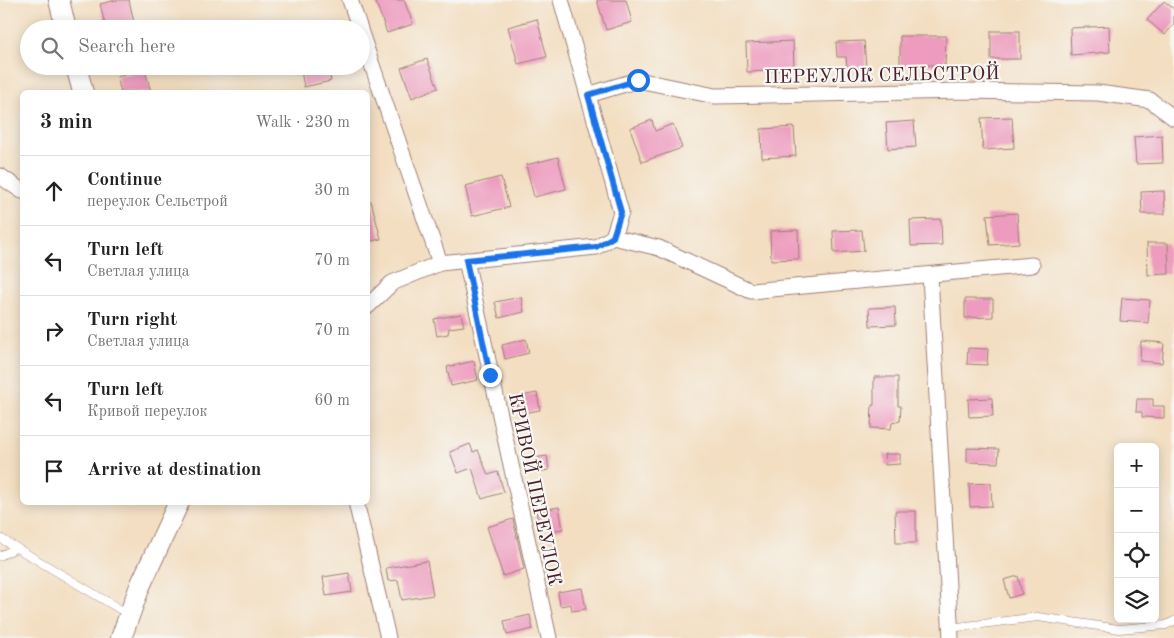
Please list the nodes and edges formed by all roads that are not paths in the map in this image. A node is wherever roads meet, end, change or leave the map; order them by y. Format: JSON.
{"nodes":[{"id":1,"x":59,"y":0,"type":"edge"},
{"id":2,"x":350,"y":0,"type":"edge"},
{"id":3,"x":560,"y":0,"type":"edge"},
{"id":4,"x":64,"y":20,"type":"edge"},
{"id":5,"x":357,"y":20,"type":"edge"},
{"id":6,"x":370,"y":59,"type":"edge"},
{"id":7,"x":78,"y":75,"type":"edge"},
{"id":8,"x":82,"y":90,"type":"edge"},
{"id":9,"x":588,"y":95,"type":"junction"},
{"id":10,"x":1174,"y":118,"type":"edge"},
{"id":11,"x":0,"y":176,"type":"edge"},
{"id":12,"x":20,"y":190,"type":"edge"},
{"id":13,"x":613,"y":237,"type":"junction"},
{"id":14,"x":466,"y":260,"type":"junction"},
{"id":15,"x":440,"y":264,"type":"junction"},
{"id":16,"x":1032,"y":266,"type":"dead end"},
{"id":17,"x":930,"y":276,"type":"junction"},
{"id":18,"x":370,"y":304,"type":"edge"},
{"id":19,"x":178,"y":505,"type":"edge"},
{"id":20,"x":357,"y":505,"type":"edge"},
{"id":21,"x":0,"y":538,"type":"edge"},
{"id":22,"x":16,"y":548,"type":"junction"},
{"id":23,"x":0,"y":556,"type":"edge"},
{"id":24,"x":130,"y":615,"type":"junction"},
{"id":25,"x":1174,"y":621,"type":"edge"},
{"id":26,"x":950,"y":633,"type":"edge"},
{"id":27,"x":121,"y":638,"type":"edge"},
{"id":28,"x":388,"y":638,"type":"edge"},
{"id":29,"x":549,"y":638,"type":"edge"}],
"edges":[{"from":1,"to":4,"type":"street"},
{"from":2,"to":5,"type":"street"},
{"from":3,"to":9,"type":"street"},
{"from":6,"to":15,"type":"street"},
{"from":7,"to":8,"type":"street"},
{"from":9,"to":10,"type":"street","name":"ПЕРЕУЛОК СЕЛЬСТРОЙ"},
{"from":9,"to":13,"type":"street"},
{"from":11,"to":12,"type":"street"},
{"from":13,"to":14,"type":"street"},
{"from":13,"to":17,"type":"street"},
{"from":14,"to":15,"type":"street"},
{"from":14,"to":29,"type":"street","name":"КРИВОЙ ПЕРЕУЛОК"},
{"from":15,"to":18,"type":"street"},
{"from":16,"to":17,"type":"street"},
{"from":17,"to":26,"type":"street"},
{"from":19,"to":24,"type":"street"},
{"from":20,"to":28,"type":"street"},
{"from":21,"to":22,"type":"lane"},
{"from":22,"to":23,"type":"lane"},
{"from":22,"to":24,"type":"lane"},
{"from":24,"to":27,"type":"street"},
{"from":25,"to":26,"type":"lane"}]}
